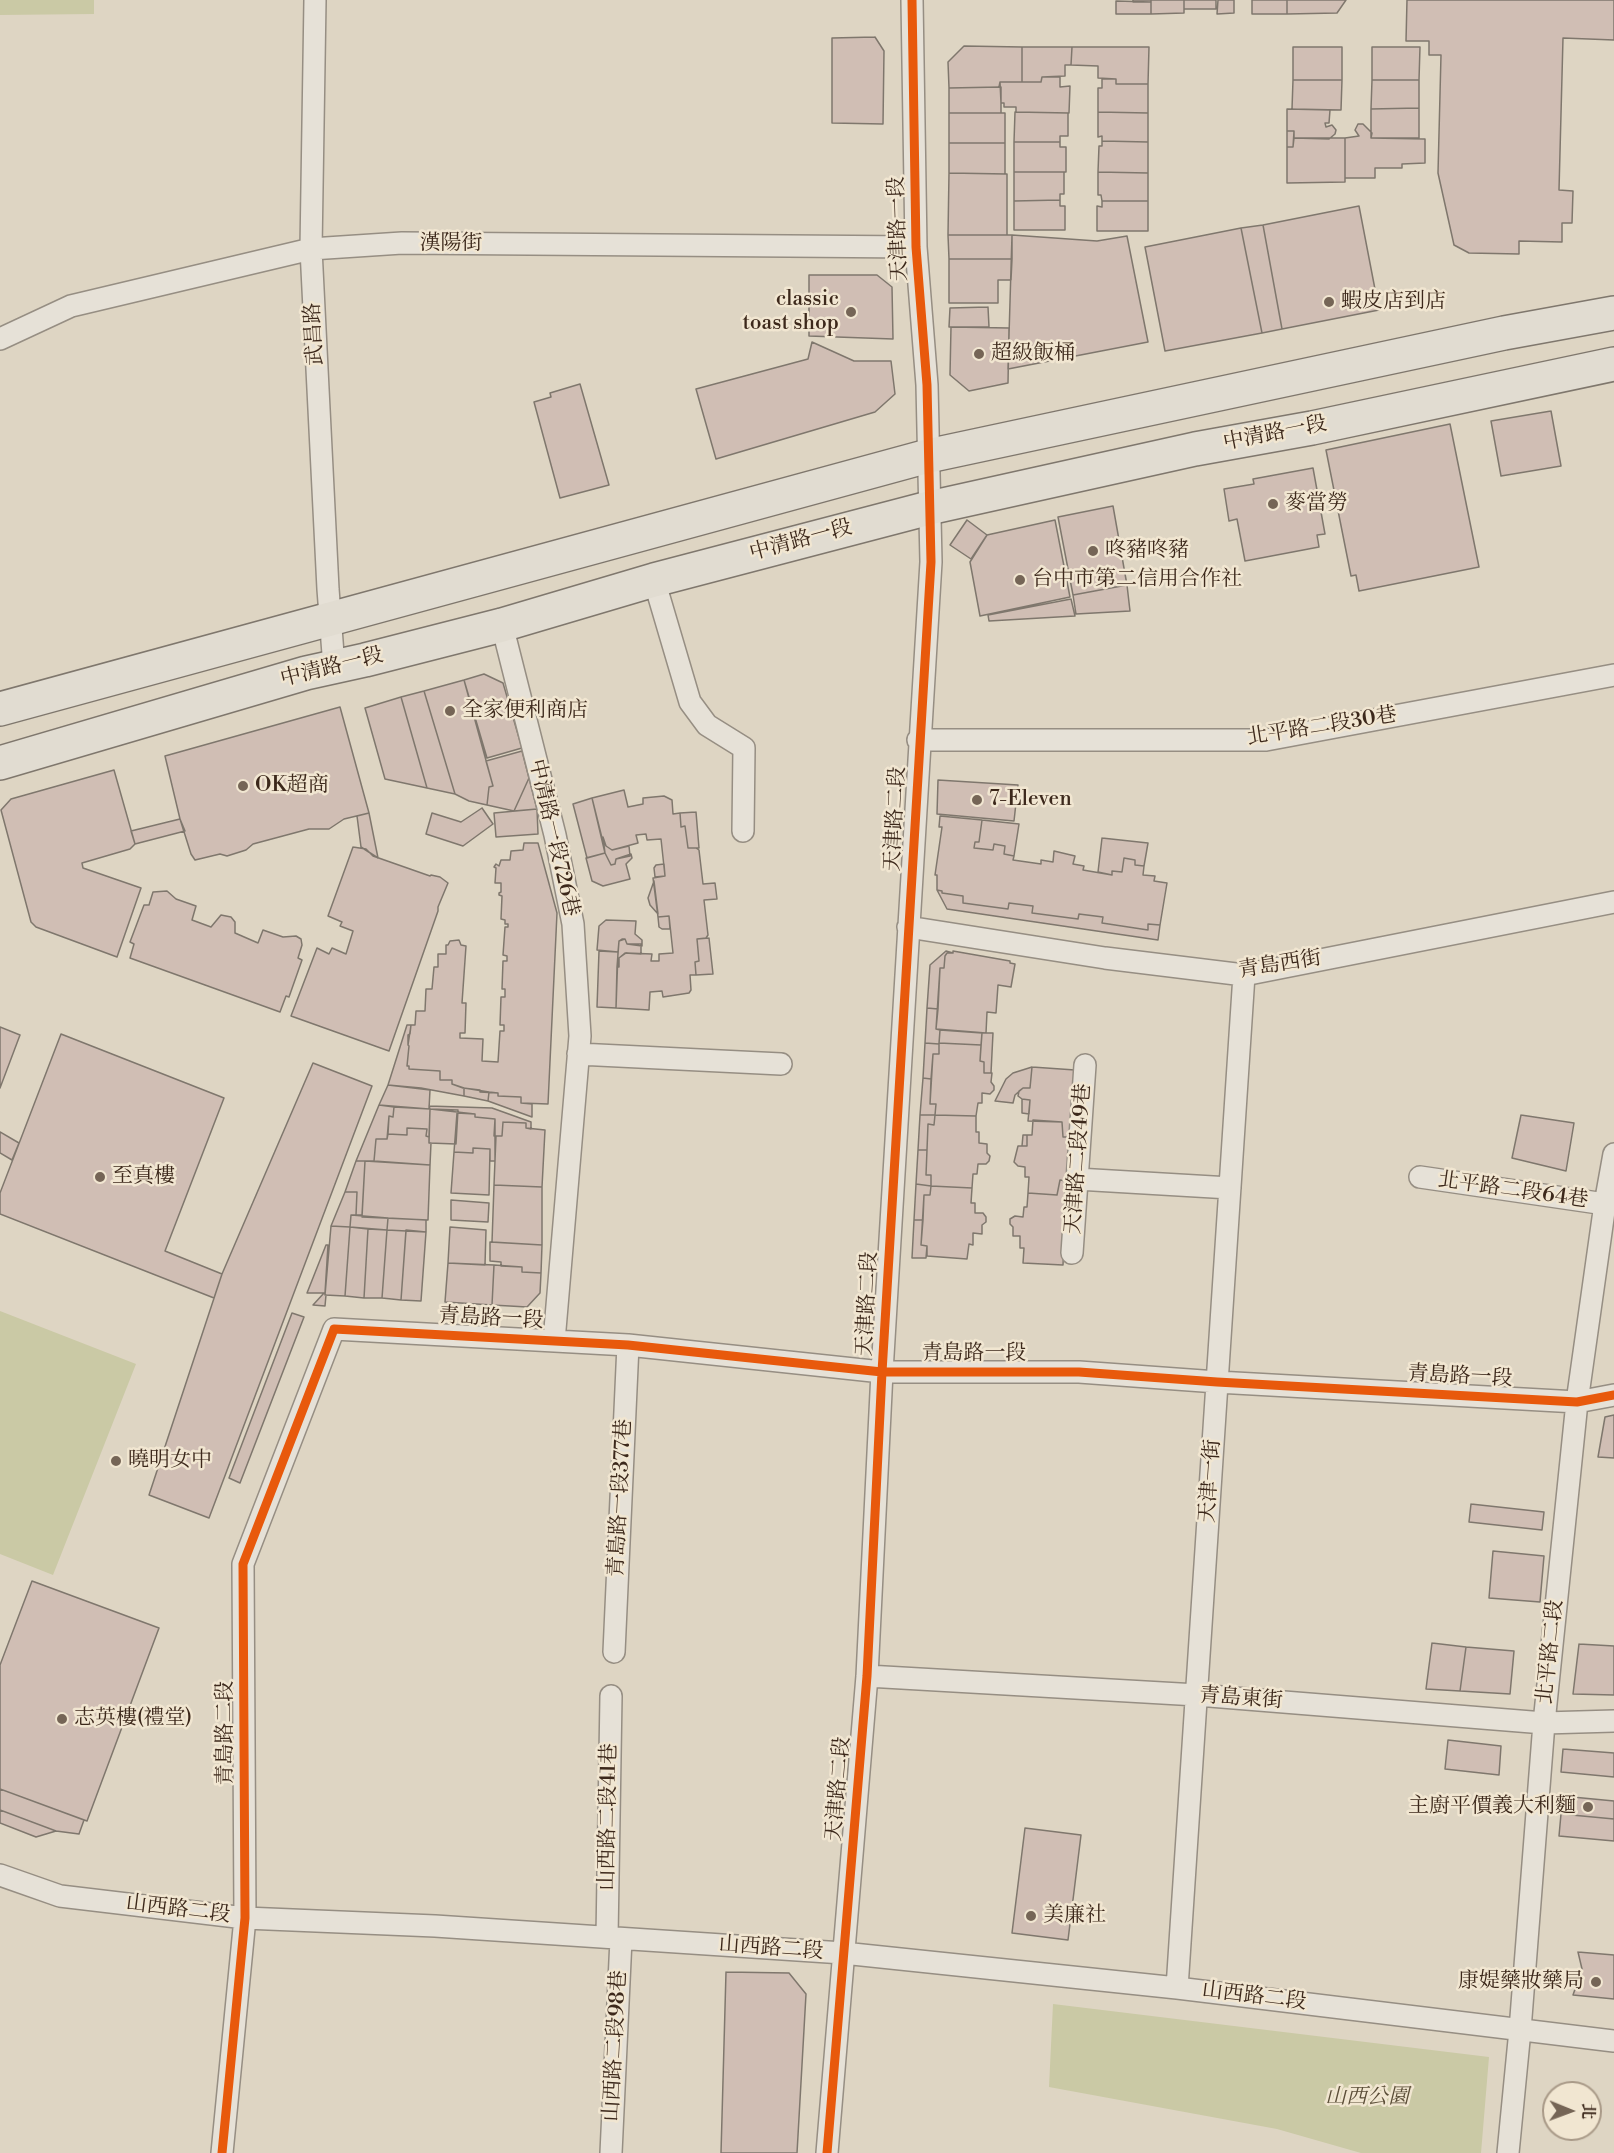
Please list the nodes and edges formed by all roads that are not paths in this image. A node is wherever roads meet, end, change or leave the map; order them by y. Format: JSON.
{"nodes":[{"id":1,"x":315,"y":0,"type":"edge"},
{"id":2,"x":912,"y":0,"type":"edge"},
{"id":3,"x":916,"y":247,"type":"junction"},
{"id":4,"x":311,"y":249,"type":"junction"},
{"id":5,"x":1614,"y":313,"type":"edge"},
{"id":6,"x":0,"y":339,"type":"edge"},
{"id":7,"x":1614,"y":364,"type":"edge"},
{"id":8,"x":928,"y":456,"type":"junction"},
{"id":9,"x":928,"y":508,"type":"junction"},
{"id":10,"x":654,"y":580,"type":"junction"},
{"id":11,"x":329,"y":618,"type":"junction"},
{"id":12,"x":502,"y":625,"type":"junction"},
{"id":13,"x":334,"y":667,"type":"junction"},
{"id":14,"x":1614,"y":675,"type":"edge"},
{"id":15,"x":0,"y":709,"type":"edge"},
{"id":16,"x":918,"y":740,"type":"junction"},
{"id":17,"x":0,"y":763,"type":"edge"},
{"id":18,"x":743,"y":831,"type":"dead end"},
{"id":19,"x":1614,"y":902,"type":"edge"},
{"id":20,"x":908,"y":927,"type":"junction"},
{"id":21,"x":1244,"y":975,"type":"junction"},
{"id":22,"x":578,"y":1054,"type":"junction"},
{"id":23,"x":781,"y":1064,"type":"dead end"},
{"id":24,"x":1085,"y":1065,"type":"dead end"},
{"id":25,"x":1614,"y":1154,"type":"edge"},
{"id":26,"x":1420,"y":1177,"type":"dead end"},
{"id":27,"x":1077,"y":1179,"type":"junction"},
{"id":28,"x":1230,"y":1188,"type":"junction"},
{"id":29,"x":1609,"y":1195,"type":"edge"},
{"id":30,"x":1072,"y":1252,"type":"dead end"},
{"id":31,"x":334,"y":1329,"type":"joint"},
{"id":32,"x":554,"y":1341,"type":"junction"},
{"id":33,"x":628,"y":1345,"type":"junction"},
{"id":34,"x":882,"y":1372,"type":"junction"},
{"id":35,"x":1217,"y":1382,"type":"junction"},
{"id":36,"x":1614,"y":1395,"type":"edge"},
{"id":37,"x":1577,"y":1402,"type":"junction"},
{"id":38,"x":614,"y":1652,"type":"dead end"},
{"id":39,"x":867,"y":1676,"type":"junction"},
{"id":40,"x":1197,"y":1695,"type":"junction"},
{"id":41,"x":611,"y":1696,"type":"dead end"},
{"id":42,"x":1614,"y":1721,"type":"edge"},
{"id":43,"x":1544,"y":1723,"type":"junction"},
{"id":44,"x":0,"y":1875,"type":"edge"},
{"id":45,"x":245,"y":1918,"type":"junction"},
{"id":46,"x":614,"y":1938,"type":"junction"},
{"id":47,"x":843,"y":1953,"type":"junction"},
{"id":48,"x":1177,"y":1988,"type":"junction"},
{"id":49,"x":1520,"y":2030,"type":"junction"},
{"id":50,"x":1614,"y":2041,"type":"edge"},
{"id":51,"x":222,"y":2153,"type":"edge"},
{"id":52,"x":610,"y":2153,"type":"edge"},
{"id":53,"x":827,"y":2153,"type":"edge"},
{"id":54,"x":1508,"y":2153,"type":"edge"}],
"edges":[{"from":1,"to":4,"type":"street","name":"武昌路"},
{"from":2,"to":3,"type":"street","name":"天津路一段"},
{"from":3,"to":4,"type":"street","name":"漢陽街"},
{"from":3,"to":8,"type":"street","name":"天津路一段"},
{"from":4,"to":6,"type":"street","name":"漢陽街"},
{"from":4,"to":11,"type":"street","name":"武昌路"},
{"from":5,"to":8,"type":"main road"},
{"from":7,"to":9,"type":"main road","name":"中清路一段"},
{"from":8,"to":9,"type":"street","name":"天津路二段"},
{"from":8,"to":11,"type":"main road"},
{"from":9,"to":10,"type":"main road","name":"中清路一段"},
{"from":9,"to":16,"type":"street","name":"天津路二段"},
{"from":10,"to":12,"type":"main road","name":"中清路一段"},
{"from":10,"to":18,"type":"street"},
{"from":11,"to":13,"type":"street","name":"武昌路"},
{"from":11,"to":15,"type":"main road"},
{"from":12,"to":13,"type":"main road","name":"中清路一段"},
{"from":12,"to":22,"type":"street","name":"中清路一段726巷"},
{"from":13,"to":17,"type":"main road","name":"中清路一段"},
{"from":14,"to":16,"type":"street","name":"北平路二段30巷"},
{"from":16,"to":20,"type":"street","name":"天津路二段"},
{"from":19,"to":21,"type":"street","name":"青島西街"},
{"from":20,"to":21,"type":"street","name":"青島西街"},
{"from":20,"to":34,"type":"street","name":"天津路二段"},
{"from":21,"to":28,"type":"street","name":"天津一街"},
{"from":22,"to":23,"type":"street"},
{"from":22,"to":32,"type":"street","name":"中清路一段726巷"},
{"from":24,"to":27,"type":"street","name":"天津路二段49巷"},
{"from":25,"to":29,"type":"street","name":"北平路二段"},
{"from":26,"to":29,"type":"street","name":"北平路二段64巷"},
{"from":27,"to":28,"type":"street"},
{"from":27,"to":30,"type":"street","name":"天津路二段49巷"},
{"from":28,"to":35,"type":"street","name":"天津一街"},
{"from":29,"to":37,"type":"street","name":"北平路二段"},
{"from":31,"to":32,"type":"street","name":"青島路一段"},
{"from":31,"to":45,"type":"street","name":"青島路二段"},
{"from":32,"to":33,"type":"street","name":"青島路一段"},
{"from":33,"to":34,"type":"street","name":"青島路一段"},
{"from":33,"to":38,"type":"street","name":"青島路一段377巷"},
{"from":34,"to":35,"type":"street","name":"青島路一段"},
{"from":34,"to":39,"type":"street","name":"天津路二段"},
{"from":35,"to":37,"type":"street","name":"青島路一段"},
{"from":35,"to":40,"type":"street","name":"天津一街"},
{"from":36,"to":37,"type":"street","name":"青島路一段"},
{"from":37,"to":43,"type":"street","name":"北平路二段"},
{"from":39,"to":40,"type":"street","name":"青島東街"},
{"from":39,"to":47,"type":"street","name":"天津路二段"},
{"from":40,"to":43,"type":"street","name":"青島東街"},
{"from":40,"to":48,"type":"street","name":"天津一街"},
{"from":41,"to":46,"type":"street","name":"山西路二段41巷"},
{"from":42,"to":43,"type":"street","name":"青島東街"},
{"from":43,"to":49,"type":"street","name":"北平路二段"},
{"from":44,"to":45,"type":"street","name":"山西路二段"},
{"from":45,"to":46,"type":"street","name":"山西路二段"},
{"from":45,"to":51,"type":"street","name":"青島路二段"},
{"from":46,"to":47,"type":"street","name":"山西路二段"},
{"from":46,"to":52,"type":"street","name":"山西路二段98巷"},
{"from":47,"to":48,"type":"street","name":"山西路二段"},
{"from":47,"to":53,"type":"street","name":"天津路二段"},
{"from":48,"to":49,"type":"street","name":"山西路二段"},
{"from":49,"to":50,"type":"street","name":"山西路二段"},
{"from":49,"to":54,"type":"street","name":"北平路二段"}]}
